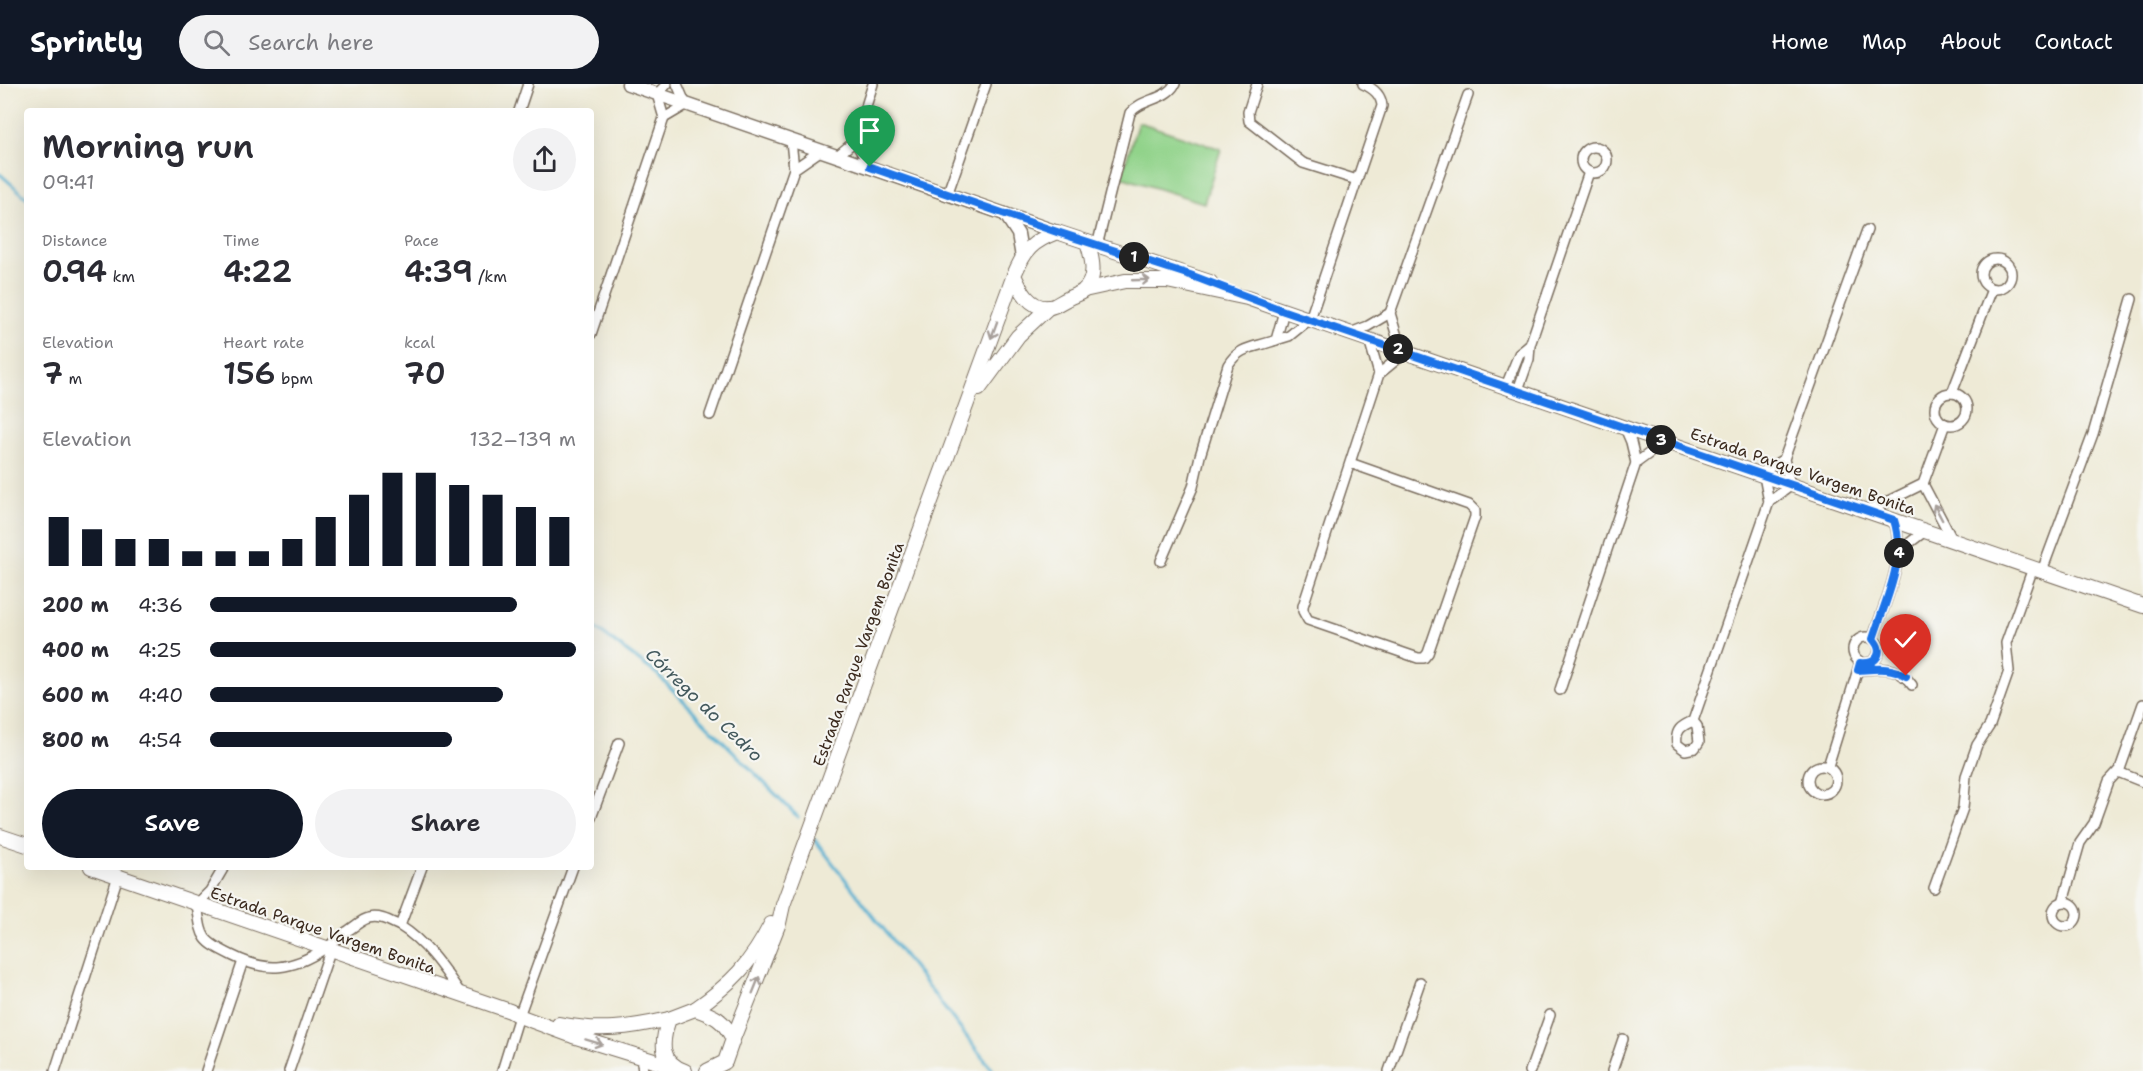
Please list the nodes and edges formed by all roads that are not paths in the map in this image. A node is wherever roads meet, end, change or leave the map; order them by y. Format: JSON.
{"nodes":[{"id":1,"x":528,"y":84,"type":"edge"},
{"id":2,"x":628,"y":84,"type":"edge"},
{"id":3,"x":667,"y":84,"type":"edge"},
{"id":4,"x":677,"y":84,"type":"edge"},
{"id":5,"x":873,"y":84,"type":"edge"},
{"id":6,"x":986,"y":84,"type":"edge"},
{"id":7,"x":1175,"y":84,"type":"edge"},
{"id":8,"x":1257,"y":84,"type":"edge"},
{"id":9,"x":1363,"y":84,"type":"edge"},
{"id":10,"x":657,"y":94,"type":"junction"},
{"id":11,"x":1468,"y":95,"type":"dead end"},
{"id":12,"x":686,"y":105,"type":"junction"},
{"id":13,"x":520,"y":108,"type":"edge"},
{"id":14,"x":664,"y":118,"type":"junction"},
{"id":15,"x":791,"y":141,"type":"junction"},
{"id":16,"x":855,"y":141,"type":"junction"},
{"id":17,"x":820,"y":151,"type":"junction"},
{"id":18,"x":837,"y":156,"type":"junction"},
{"id":19,"x":870,"y":167,"type":"junction"},
{"id":20,"x":794,"y":169,"type":"junction"},
{"id":21,"x":1589,"y":172,"type":"dead end"},
{"id":22,"x":1356,"y":180,"type":"junction"},
{"id":23,"x":947,"y":195,"type":"junction"},
{"id":24,"x":1005,"y":214,"type":"junction"},
{"id":25,"x":1867,"y":230,"type":"dead end"},
{"id":26,"x":1057,"y":232,"type":"junction"},
{"id":27,"x":1093,"y":244,"type":"junction"},
{"id":28,"x":1022,"y":257,"type":"junction"},
{"id":29,"x":1014,"y":275,"type":"junction"},
{"id":30,"x":1992,"y":289,"type":"dead end"},
{"id":31,"x":1084,"y":290,"type":"junction"},
{"id":32,"x":1247,"y":298,"type":"junction"},
{"id":33,"x":2132,"y":299,"type":"dead end"},
{"id":34,"x":1049,"y":307,"type":"junction"},
{"id":35,"x":1284,"y":311,"type":"junction"},
{"id":36,"x":1390,"y":313,"type":"junction"},
{"id":37,"x":1310,"y":319,"type":"junction"},
{"id":38,"x":594,"y":325,"type":"edge"},
{"id":39,"x":1350,"y":333,"type":"junction"},
{"id":40,"x":1369,"y":339,"type":"junction"},
{"id":41,"x":1276,"y":340,"type":"junction"},
{"id":42,"x":1404,"y":351,"type":"junction"},
{"id":43,"x":1379,"y":375,"type":"junction"},
{"id":44,"x":1512,"y":388,"type":"junction"},
{"id":45,"x":1952,"y":393,"type":"junction"},
{"id":46,"x":964,"y":414,"type":"junction"},
{"id":47,"x":710,"y":415,"type":"dead end"},
{"id":48,"x":1945,"y":424,"type":"junction"},
{"id":49,"x":1625,"y":428,"type":"junction"},
{"id":50,"x":1666,"y":441,"type":"junction"},
{"id":51,"x":1784,"y":459,"type":"junction"},
{"id":52,"x":1350,"y":463,"type":"junction"},
{"id":53,"x":1636,"y":463,"type":"junction"},
{"id":54,"x":1762,"y":475,"type":"junction"},
{"id":55,"x":1923,"y":484,"type":"junction"},
{"id":56,"x":1791,"y":485,"type":"junction"},
{"id":57,"x":1769,"y":502,"type":"junction"},
{"id":58,"x":1866,"y":512,"type":"junction"},
{"id":59,"x":1894,"y":520,"type":"junction"},
{"id":60,"x":1925,"y":531,"type":"junction"},
{"id":61,"x":1952,"y":539,"type":"junction"},
{"id":62,"x":1161,"y":561,"type":"dead end"},
{"id":63,"x":1897,"y":562,"type":"junction"},
{"id":64,"x":2037,"y":569,"type":"junction"},
{"id":65,"x":2143,"y":606,"type":"edge"},
{"id":66,"x":1873,"y":639,"type":"junction"},
{"id":67,"x":1859,"y":667,"type":"junction"},
{"id":68,"x":1912,"y":685,"type":"dead end"},
{"id":69,"x":1560,"y":690,"type":"dead end"},
{"id":70,"x":2143,"y":704,"type":"edge"},
{"id":71,"x":1693,"y":721,"type":"dead end"},
{"id":72,"x":619,"y":743,"type":"dead end"},
{"id":73,"x":1828,"y":766,"type":"dead end"},
{"id":74,"x":2118,"y":772,"type":"junction"},
{"id":75,"x":2143,"y":782,"type":"edge"},
{"id":76,"x":594,"y":810,"type":"edge"},
{"id":77,"x":0,"y":836,"type":"edge"},
{"id":78,"x":24,"y":844,"type":"edge"},
{"id":79,"x":100,"y":870,"type":"edge"},
{"id":80,"x":222,"y":870,"type":"edge"},
{"id":81,"x":421,"y":870,"type":"edge"},
{"id":82,"x":572,"y":870,"type":"edge"},
{"id":83,"x":118,"y":876,"type":"junction"},
{"id":84,"x":1934,"y":888,"type":"dead end"},
{"id":85,"x":2063,"y":902,"type":"dead end"},
{"id":86,"x":197,"y":904,"type":"junction"},
{"id":87,"x":783,"y":905,"type":"junction"},
{"id":88,"x":400,"y":926,"type":"junction"},
{"id":89,"x":328,"y":950,"type":"junction"},
{"id":90,"x":243,"y":961,"type":"junction"},
{"id":91,"x":1420,"y":982,"type":"dead end"},
{"id":92,"x":461,"y":994,"type":"junction"},
{"id":93,"x":695,"y":1009,"type":"junction"},
{"id":94,"x":517,"y":1013,"type":"junction"},
{"id":95,"x":1550,"y":1015,"type":"dead end"},
{"id":96,"x":669,"y":1019,"type":"junction"},
{"id":97,"x":733,"y":1039,"type":"junction"},
{"id":98,"x":1623,"y":1040,"type":"dead end"},
{"id":99,"x":641,"y":1056,"type":"junction"},
{"id":100,"x":727,"y":1067,"type":"edge"},
{"id":101,"x":671,"y":1068,"type":"edge"},
{"id":102,"x":55,"y":1071,"type":"edge"},
{"id":103,"x":206,"y":1071,"type":"edge"},
{"id":104,"x":289,"y":1071,"type":"edge"},
{"id":105,"x":502,"y":1071,"type":"edge"},
{"id":106,"x":643,"y":1071,"type":"edge"},
{"id":107,"x":707,"y":1071,"type":"edge"},
{"id":108,"x":1389,"y":1071,"type":"edge"},
{"id":109,"x":1530,"y":1071,"type":"edge"},
{"id":110,"x":1612,"y":1071,"type":"edge"}],
"edges":[{"from":1,"to":13,"type":"street"},
{"from":2,"to":10,"type":"street"},
{"from":3,"to":10,"type":"street"},
{"from":4,"to":12,"type":"street"},
{"from":5,"to":16,"type":"street"},
{"from":6,"to":23,"type":"street"},
{"from":7,"to":27,"type":"street"},
{"from":8,"to":22,"type":"street"},
{"from":9,"to":22,"type":"street"},
{"from":10,"to":12,"type":"street"},
{"from":10,"to":14,"type":"street"},
{"from":11,"to":36,"type":"street"},
{"from":12,"to":14,"type":"street"},
{"from":12,"to":15,"type":"street"},
{"from":14,"to":38,"type":"street"},
{"from":15,"to":17,"type":"street"},
{"from":15,"to":20,"type":"street"},
{"from":16,"to":18,"type":"street"},
{"from":16,"to":19,"type":"street"},
{"from":17,"to":18,"type":"street"},
{"from":17,"to":20,"type":"street"},
{"from":18,"to":19,"type":"street"},
{"from":19,"to":23,"type":"street"},
{"from":20,"to":47,"type":"street"},
{"from":21,"to":44,"type":"street"},
{"from":22,"to":37,"type":"street"},
{"from":23,"to":24,"type":"street"},
{"from":24,"to":26,"type":"street"},
{"from":24,"to":28,"type":"street"},
{"from":25,"to":51,"type":"street"},
{"from":26,"to":27,"type":"main road"},
{"from":26,"to":28,"type":"main road"},
{"from":27,"to":31,"type":"main road"},
{"from":27,"to":32,"type":"main road","name":"Estrada Parque Vargem Bonita"},
{"from":28,"to":29,"type":"main road"},
{"from":29,"to":34,"type":"main road"},
{"from":29,"to":46,"type":"main road","name":"Estrada Parque Vargem Bonita","one_way":true},
{"from":30,"to":45,"type":"street"},
{"from":31,"to":32,"type":"main road","name":"Estrada Parque Vargem Bonita","one_way":true},
{"from":31,"to":34,"type":"main road"},
{"from":32,"to":35,"type":"main road","name":"Estrada Parque Vargem Bonita"},
{"from":33,"to":64,"type":"street"},
{"from":34,"to":46,"type":"main road","name":"Estrada Parque Vargem Bonita"},
{"from":35,"to":37,"type":"main road","name":"Estrada Parque Vargem Bonita"},
{"from":35,"to":41,"type":"street"},
{"from":36,"to":39,"type":"street"},
{"from":36,"to":42,"type":"street"},
{"from":37,"to":39,"type":"main road","name":"Estrada Parque Vargem Bonita"},
{"from":37,"to":41,"type":"street"},
{"from":39,"to":40,"type":"main road","name":"Estrada Parque Vargem Bonita"},
{"from":40,"to":42,"type":"main road","name":"Estrada Parque Vargem Bonita"},
{"from":40,"to":43,"type":"street"},
{"from":41,"to":62,"type":"street"},
{"from":42,"to":43,"type":"street"},
{"from":42,"to":44,"type":"main road","name":"Estrada Parque Vargem Bonita"},
{"from":43,"to":52,"type":"street"},
{"from":44,"to":49,"type":"main road","name":"Estrada Parque Vargem Bonita"},
{"from":45,"to":48,"type":"street"},
{"from":45,"to":48,"type":"street"},
{"from":46,"to":87,"type":"main road","name":"Estrada Parque Vargem Bonita"},
{"from":48,"to":55,"type":"street"},
{"from":49,"to":50,"type":"main road","name":"Estrada Parque Vargem Bonita"},
{"from":49,"to":53,"type":"street"},
{"from":50,"to":53,"type":"street"},
{"from":50,"to":54,"type":"main road","name":"Estrada Parque Vargem Bonita"},
{"from":51,"to":54,"type":"street"},
{"from":51,"to":56,"type":"street"},
{"from":52,"to":52,"type":"street"},
{"from":53,"to":69,"type":"street"},
{"from":54,"to":56,"type":"main road","name":"Estrada Parque Vargem Bonita"},
{"from":54,"to":57,"type":"street"},
{"from":55,"to":58,"type":"street"},
{"from":61,"to":55,"type":"street","one_way":true},
{"from":56,"to":57,"type":"street"},
{"from":56,"to":58,"type":"main road","name":"Estrada Parque Vargem Bonita"},
{"from":57,"to":71,"type":"street"},
{"from":58,"to":59,"type":"main road","name":"Estrada Parque Vargem Bonita"},
{"from":59,"to":60,"type":"main road","name":"Estrada Parque Vargem Bonita"},
{"from":59,"to":63,"type":"street"},
{"from":60,"to":61,"type":"main road","name":"Estrada Parque Vargem Bonita"},
{"from":60,"to":63,"type":"street"},
{"from":61,"to":64,"type":"main road","name":"Estrada Parque Vargem Bonita"},
{"from":63,"to":66,"type":"street"},
{"from":64,"to":65,"type":"main road","name":"Estrada Parque Vargem Bonita"},
{"from":64,"to":84,"type":"street"},
{"from":66,"to":67,"type":"street"},
{"from":66,"to":67,"type":"street"},
{"from":67,"to":68,"type":"street"},
{"from":67,"to":73,"type":"street"},
{"from":70,"to":74,"type":"street"},
{"from":72,"to":76,"type":"street"},
{"from":74,"to":75,"type":"street"},
{"from":74,"to":85,"type":"street"},
{"from":77,"to":78,"type":"main road"},
{"from":79,"to":83,"type":"main road","name":"Estrada Parque Vargem Bonita"},
{"from":80,"to":86,"type":"street"},
{"from":81,"to":88,"type":"street"},
{"from":82,"to":94,"type":"street"},
{"from":83,"to":86,"type":"main road","name":"Estrada Parque Vargem Bonita"},
{"from":83,"to":102,"type":"street"},
{"from":86,"to":89,"type":"main road","name":"Estrada Parque Vargem Bonita"},
{"from":86,"to":90,"type":"street"},
{"from":87,"to":93,"type":"main road","name":"Estrada Parque Vargem Bonita"},
{"from":97,"to":87,"type":"main road","name":"Estrada Parque Vargem Bonita","one_way":true},
{"from":88,"to":89,"type":"street"},
{"from":88,"to":92,"type":"street"},
{"from":89,"to":90,"type":"street"},
{"from":89,"to":92,"type":"main road","name":"Estrada Parque Vargem Bonita"},
{"from":89,"to":104,"type":"street"},
{"from":90,"to":103,"type":"street"},
{"from":91,"to":108,"type":"street"},
{"from":92,"to":94,"type":"main road","name":"Estrada Parque Vargem Bonita"},
{"from":93,"to":96,"type":"main road","name":"Estrada Parque Vargem Bonita"},
{"from":93,"to":97,"type":"main road"},
{"from":94,"to":96,"type":"main road","name":"Estrada Parque Vargem Bonita"},
{"from":94,"to":99,"type":"main road","name":"Estrada Parque Vargem Bonita","one_way":true},
{"from":94,"to":105,"type":"street"},
{"from":95,"to":109,"type":"street"},
{"from":96,"to":101,"type":"main road"},
{"from":97,"to":100,"type":"main road","name":"Estrada Parque Vargem Bonita"},
{"from":98,"to":110,"type":"street"},
{"from":99,"to":101,"type":"main road","name":"Estrada Parque Vargem Bonita"},
{"from":99,"to":106,"type":"street"},
{"from":100,"to":107,"type":"main road"}]}
